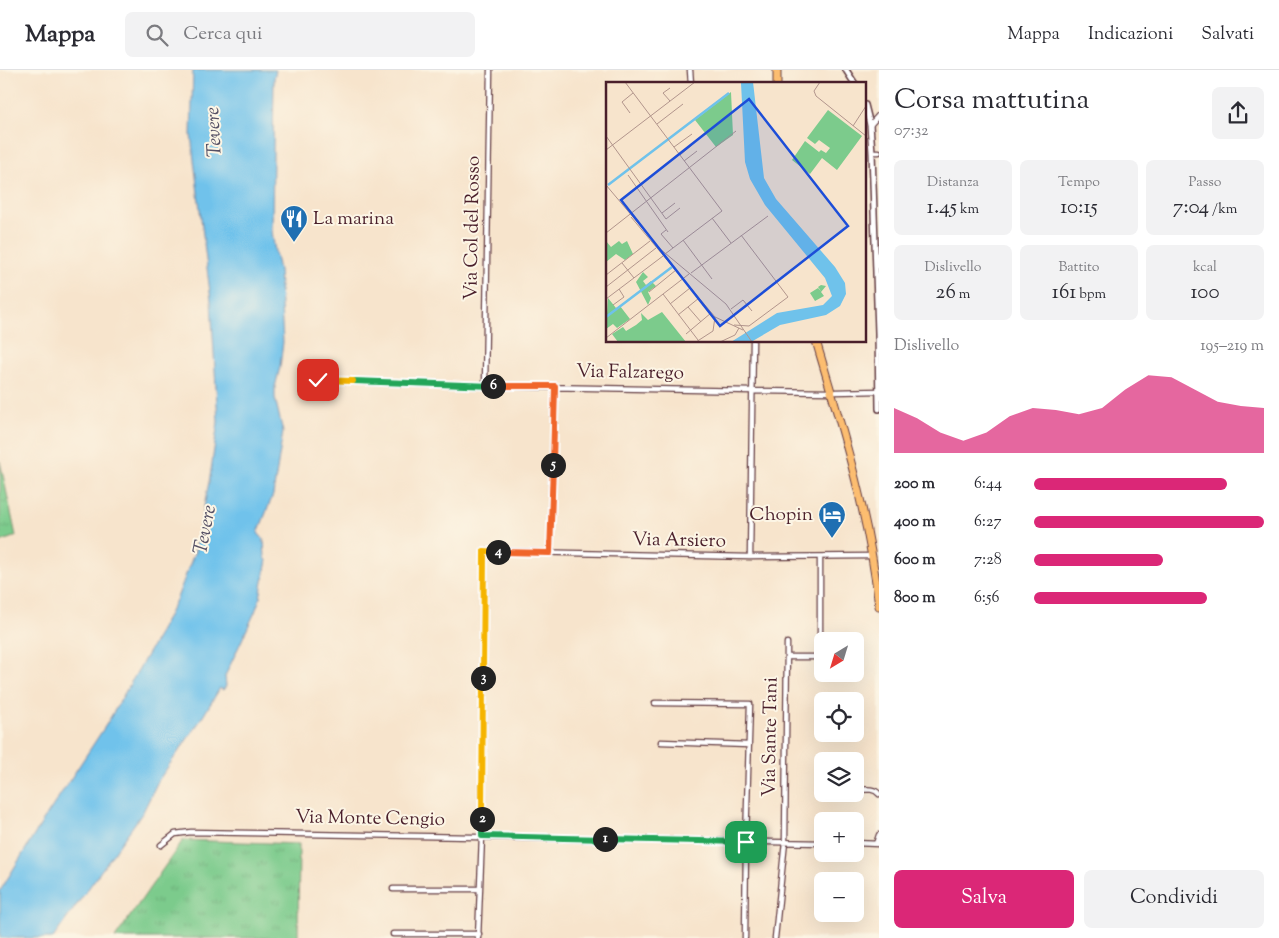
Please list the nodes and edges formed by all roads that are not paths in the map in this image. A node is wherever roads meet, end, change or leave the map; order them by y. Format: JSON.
{"nodes":[{"id":1,"x":490,"y":70,"type":"edge"},
{"id":2,"x":846,"y":70,"type":"edge"},
{"id":3,"x":854,"y":82,"type":"edge"},
{"id":4,"x":866,"y":109,"type":"edge"},
{"id":5,"x":879,"y":115,"type":"edge"},
{"id":6,"x":870,"y":124,"type":"junction"},
{"id":7,"x":872,"y":152,"type":"junction"},
{"id":8,"x":879,"y":152,"type":"edge"},
{"id":9,"x":877,"y":258,"type":"edge"},
{"id":10,"x":878,"y":333,"type":"edge"},
{"id":11,"x":753,"y":342,"type":"edge"},
{"id":12,"x":816,"y":342,"type":"edge"},
{"id":13,"x":308,"y":379,"type":"dead end"},
{"id":14,"x":485,"y":386,"type":"junction"},
{"id":15,"x":555,"y":386,"type":"junction"},
{"id":16,"x":752,"y":391,"type":"junction"},
{"id":17,"x":879,"y":391,"type":"edge"},
{"id":18,"x":833,"y":392,"type":"junction"},
{"id":19,"x":879,"y":409,"type":"edge"},
{"id":20,"x":550,"y":553,"type":"junction"},
{"id":21,"x":872,"y":556,"type":"junction"},
{"id":22,"x":750,"y":557,"type":"junction"},
{"id":23,"x":820,"y":557,"type":"junction"},
{"id":24,"x":879,"y":606,"type":"edge"},
{"id":25,"x":787,"y":643,"type":"dead end"},
{"id":26,"x":787,"y":657,"type":"junction"},
{"id":27,"x":655,"y":703,"type":"dead end"},
{"id":28,"x":661,"y":742,"type":"dead end"},
{"id":29,"x":748,"y":745,"type":"junction"},
{"id":30,"x":864,"y":790,"type":"edge"},
{"id":31,"x":879,"y":794,"type":"edge"},
{"id":32,"x":879,"y":835,"type":"edge"},
{"id":33,"x":482,"y":836,"type":"junction"},
{"id":34,"x":746,"y":842,"type":"junction"},
{"id":35,"x":785,"y":842,"type":"junction"},
{"id":36,"x":814,"y":843,"type":"edge"},
{"id":37,"x":864,"y":843,"type":"edge"},
{"id":38,"x":877,"y":844,"type":"edge"},
{"id":39,"x":161,"y":845,"type":"dead end"},
{"id":40,"x":393,"y":889,"type":"dead end"},
{"id":41,"x":480,"y":889,"type":"junction"},
{"id":42,"x":393,"y":934,"type":"dead end"},
{"id":43,"x":478,"y":936,"type":"edge"},
{"id":44,"x":745,"y":938,"type":"edge"},
{"id":45,"x":775,"y":938,"type":"edge"}],
"edges":[{"from":1,"to":14,"type":"street","name":"Via Col del Rosso"},
{"from":2,"to":3,"type":"street"},
{"from":4,"to":6,"type":"street"},
{"from":5,"to":6,"type":"street"},
{"from":6,"to":7,"type":"street"},
{"from":7,"to":8,"type":"street"},
{"from":7,"to":9,"type":"street"},
{"from":9,"to":10,"type":"street"},
{"from":10,"to":17,"type":"street"},
{"from":11,"to":16,"type":"street"},
{"from":12,"to":18,"type":"main road"},
{"from":13,"to":14,"type":"street","name":"Via Falzarego"},
{"from":14,"to":15,"type":"street","name":"Via Falzarego"},
{"from":15,"to":16,"type":"street","name":"Via Falzarego"},
{"from":15,"to":20,"type":"street"},
{"from":16,"to":18,"type":"street","name":"Via Falzarego"},
{"from":16,"to":22,"type":"street"},
{"from":17,"to":18,"type":"street","name":"Via Falzarego"},
{"from":17,"to":19,"type":"street"},
{"from":18,"to":21,"type":"main road"},
{"from":20,"to":22,"type":"street","name":"Via Arsiero"},
{"from":20,"to":33,"type":"street","name":"Via Arsiero"},
{"from":21,"to":23,"type":"street","name":"Via Arsiero"},
{"from":21,"to":24,"type":"main road"},
{"from":22,"to":23,"type":"street","name":"Via Arsiero"},
{"from":23,"to":26,"type":"street","name":"Via Sante Tani"},
{"from":25,"to":26,"type":"street","name":"Via Sante Tani"},
{"from":26,"to":35,"type":"street","name":"Via Sante Tani"},
{"from":27,"to":29,"type":"street"},
{"from":28,"to":29,"type":"street"},
{"from":29,"to":34,"type":"street"},
{"from":30,"to":31,"type":"street"},
{"from":32,"to":38,"type":"street"},
{"from":33,"to":34,"type":"street","name":"Via Monte Cengio"},
{"from":33,"to":39,"type":"street","name":"Via Monte Cengio"},
{"from":33,"to":41,"type":"street"},
{"from":34,"to":35,"type":"street","name":"Via Monte Cengio"},
{"from":34,"to":44,"type":"street"},
{"from":35,"to":36,"type":"street","name":"Via Monte Cengio"},
{"from":35,"to":45,"type":"street","name":"Via Sante Tani"},
{"from":37,"to":38,"type":"street"},
{"from":40,"to":41,"type":"street"},
{"from":41,"to":43,"type":"street"},
{"from":42,"to":43,"type":"street"}]}
